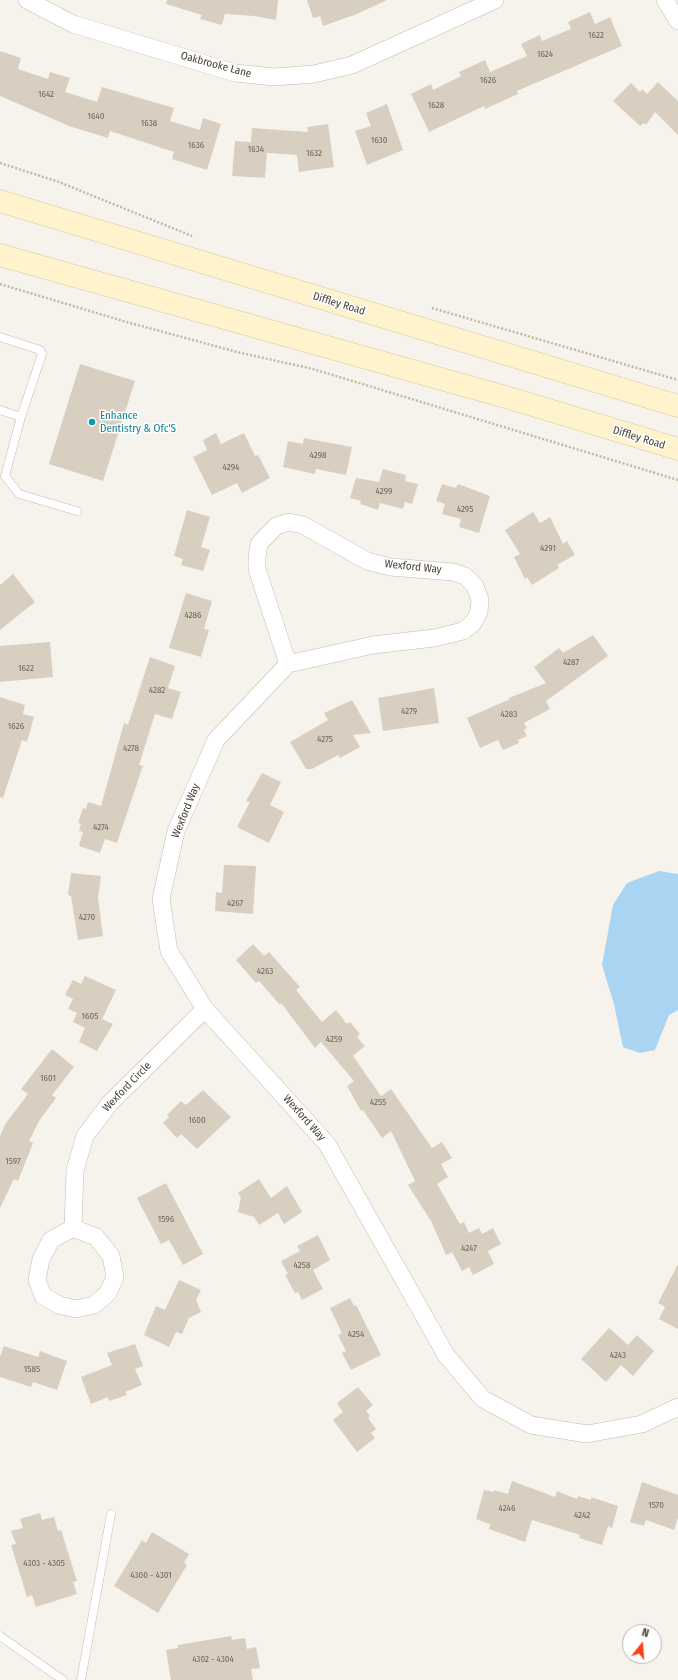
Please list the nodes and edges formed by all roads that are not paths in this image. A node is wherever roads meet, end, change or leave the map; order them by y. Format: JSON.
{"nodes":[{"id":1,"x":27,"y":0,"type":"edge"},
{"id":2,"x":495,"y":0,"type":"edge"},
{"id":3,"x":666,"y":0,"type":"edge"},
{"id":4,"x":678,"y":21,"type":"edge"},
{"id":5,"x":0,"y":202,"type":"edge"},
{"id":6,"x":0,"y":255,"type":"edge"},
{"id":7,"x":0,"y":336,"type":"edge"},
{"id":8,"x":678,"y":406,"type":"edge"},
{"id":9,"x":0,"y":410,"type":"edge"},
{"id":10,"x":21,"y":417,"type":"junction"},
{"id":11,"x":678,"y":449,"type":"edge"},
{"id":12,"x":77,"y":511,"type":"dead end"},
{"id":13,"x":288,"y":664,"type":"junction"},
{"id":14,"x":205,"y":1010,"type":"junction"},
{"id":15,"x":73,"y":1228,"type":"junction"},
{"id":16,"x":678,"y":1407,"type":"edge"},
{"id":17,"x":111,"y":1514,"type":"dead end"},
{"id":18,"x":0,"y":1636,"type":"edge"},
{"id":19,"x":63,"y":1680,"type":"edge"},
{"id":20,"x":81,"y":1680,"type":"edge"}],
"edges":[{"from":1,"to":2,"type":"street","name":"Oakbrooke Lane"},
{"from":3,"to":4,"type":"street"},
{"from":5,"to":8,"type":"main road","name":"Diffley Road"},
{"from":6,"to":11,"type":"main road","name":"Diffley Road"},
{"from":7,"to":10,"type":"lane"},
{"from":9,"to":10,"type":"lane"},
{"from":10,"to":12,"type":"lane"},
{"from":13,"to":13,"type":"street","name":"Wexford Way"},
{"from":13,"to":14,"type":"street","name":"Wexford Way"},
{"from":14,"to":15,"type":"street","name":"Wexford Circle"},
{"from":14,"to":16,"type":"street","name":"Wexford Way"},
{"from":15,"to":15,"type":"street"},
{"from":17,"to":20,"type":"lane"},
{"from":18,"to":19,"type":"lane"}]}
